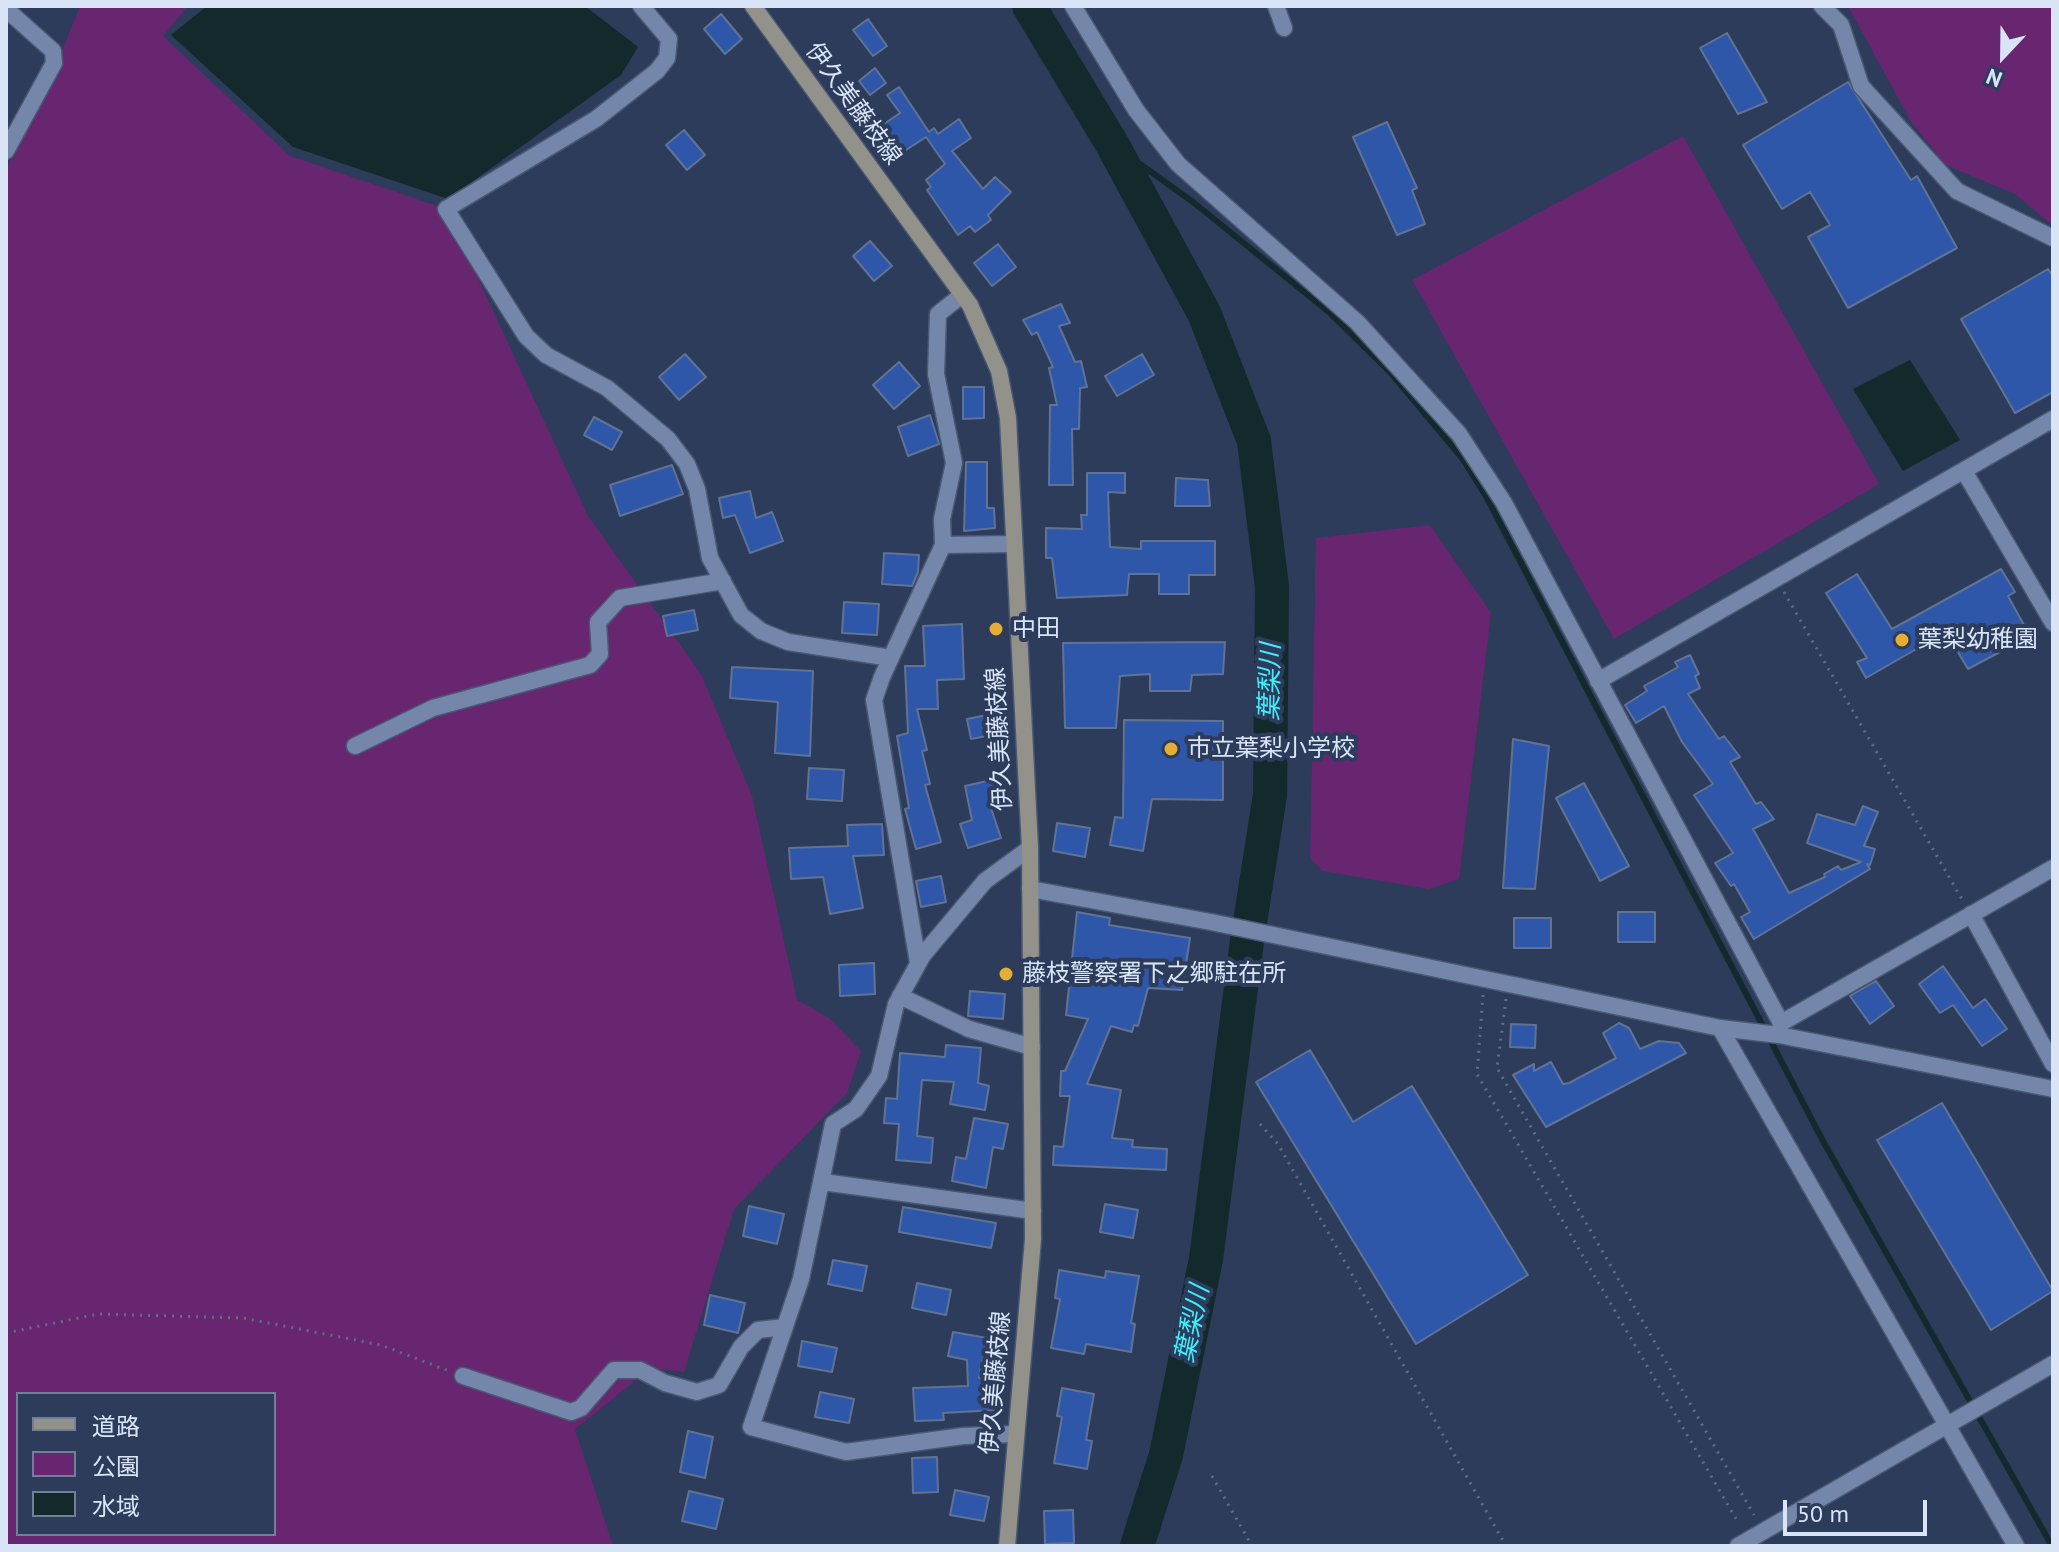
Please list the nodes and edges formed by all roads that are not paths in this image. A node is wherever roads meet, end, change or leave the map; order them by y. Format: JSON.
{"nodes":[{"id":1,"x":753,"y":6,"type":"edge"},
{"id":2,"x":1073,"y":6,"type":"edge"},
{"id":3,"x":1276,"y":6,"type":"edge"},
{"id":4,"x":1822,"y":6,"type":"edge"},
{"id":5,"x":6,"y":9,"type":"edge"},
{"id":6,"x":639,"y":9,"type":"edge"},
{"id":7,"x":1284,"y":28,"type":"dead end"},
{"id":8,"x":6,"y":151,"type":"edge"},
{"id":9,"x":2053,"y":238,"type":"edge"},
{"id":10,"x":962,"y":295,"type":"junction"},
{"id":11,"x":2053,"y":419,"type":"edge"},
{"id":12,"x":1964,"y":471,"type":"junction"},
{"id":13,"x":1014,"y":544,"type":"junction"},
{"id":14,"x":943,"y":545,"type":"junction"},
{"id":15,"x":723,"y":581,"type":"junction"},
{"id":16,"x":2053,"y":623,"type":"edge"},
{"id":17,"x":891,"y":658,"type":"junction"},
{"id":18,"x":1598,"y":681,"type":"junction"},
{"id":19,"x":355,"y":746,"type":"dead end"},
{"id":20,"x":1030,"y":848,"type":"junction"},
{"id":21,"x":2053,"y":868,"type":"edge"},
{"id":22,"x":1030,"y":889,"type":"junction"},
{"id":23,"x":1971,"y":914,"type":"junction"},
{"id":24,"x":918,"y":963,"type":"junction"},
{"id":25,"x":900,"y":996,"type":"junction"},
{"id":26,"x":1720,"y":1028,"type":"junction"},
{"id":27,"x":1780,"y":1029,"type":"junction"},
{"id":28,"x":1032,"y":1047,"type":"junction"},
{"id":29,"x":2053,"y":1064,"type":"edge"},
{"id":30,"x":2053,"y":1089,"type":"edge"},
{"id":31,"x":823,"y":1182,"type":"junction"},
{"id":32,"x":1033,"y":1211,"type":"junction"},
{"id":33,"x":785,"y":1327,"type":"junction"},
{"id":34,"x":2053,"y":1364,"type":"edge"},
{"id":35,"x":463,"y":1376,"type":"road end"},
{"id":36,"x":1947,"y":1426,"type":"junction"},
{"id":37,"x":1015,"y":1434,"type":"junction"},
{"id":38,"x":1750,"y":1539,"type":"edge"},
{"id":39,"x":1007,"y":1546,"type":"edge"},
{"id":40,"x":2016,"y":1546,"type":"edge"}],
"edges":[{"from":1,"to":10,"type":"main road","name":"伊久美藤枝線"},
{"from":2,"to":18,"type":"street"},
{"from":3,"to":7,"type":"street"},
{"from":4,"to":9,"type":"street"},
{"from":5,"to":8,"type":"street"},
{"from":6,"to":15,"type":"street"},
{"from":10,"to":13,"type":"main road","name":"伊久美藤枝線"},
{"from":10,"to":14,"type":"street"},
{"from":11,"to":12,"type":"street"},
{"from":12,"to":16,"type":"street"},
{"from":12,"to":18,"type":"street"},
{"from":13,"to":14,"type":"street"},
{"from":13,"to":20,"type":"main road","name":"伊久美藤枝線"},
{"from":14,"to":17,"type":"street"},
{"from":15,"to":17,"type":"street"},
{"from":15,"to":19,"type":"street"},
{"from":17,"to":24,"type":"street"},
{"from":18,"to":27,"type":"street"},
{"from":20,"to":22,"type":"main road","name":"伊久美藤枝線"},
{"from":20,"to":24,"type":"street"},
{"from":21,"to":23,"type":"street"},
{"from":22,"to":26,"type":"street"},
{"from":22,"to":28,"type":"main road","name":"伊久美藤枝線"},
{"from":23,"to":27,"type":"street"},
{"from":23,"to":29,"type":"street"},
{"from":24,"to":25,"type":"street"},
{"from":25,"to":28,"type":"street"},
{"from":25,"to":31,"type":"street"},
{"from":26,"to":27,"type":"street"},
{"from":26,"to":36,"type":"street"},
{"from":27,"to":30,"type":"street"},
{"from":28,"to":32,"type":"main road","name":"伊久美藤枝線"},
{"from":31,"to":32,"type":"street"},
{"from":31,"to":33,"type":"street"},
{"from":32,"to":37,"type":"main road","name":"伊久美藤枝線"},
{"from":33,"to":35,"type":"street"},
{"from":33,"to":37,"type":"street"},
{"from":34,"to":36,"type":"street"},
{"from":36,"to":38,"type":"street"},
{"from":36,"to":40,"type":"street"},
{"from":37,"to":39,"type":"main road","name":"伊久美藤枝線"}]}
